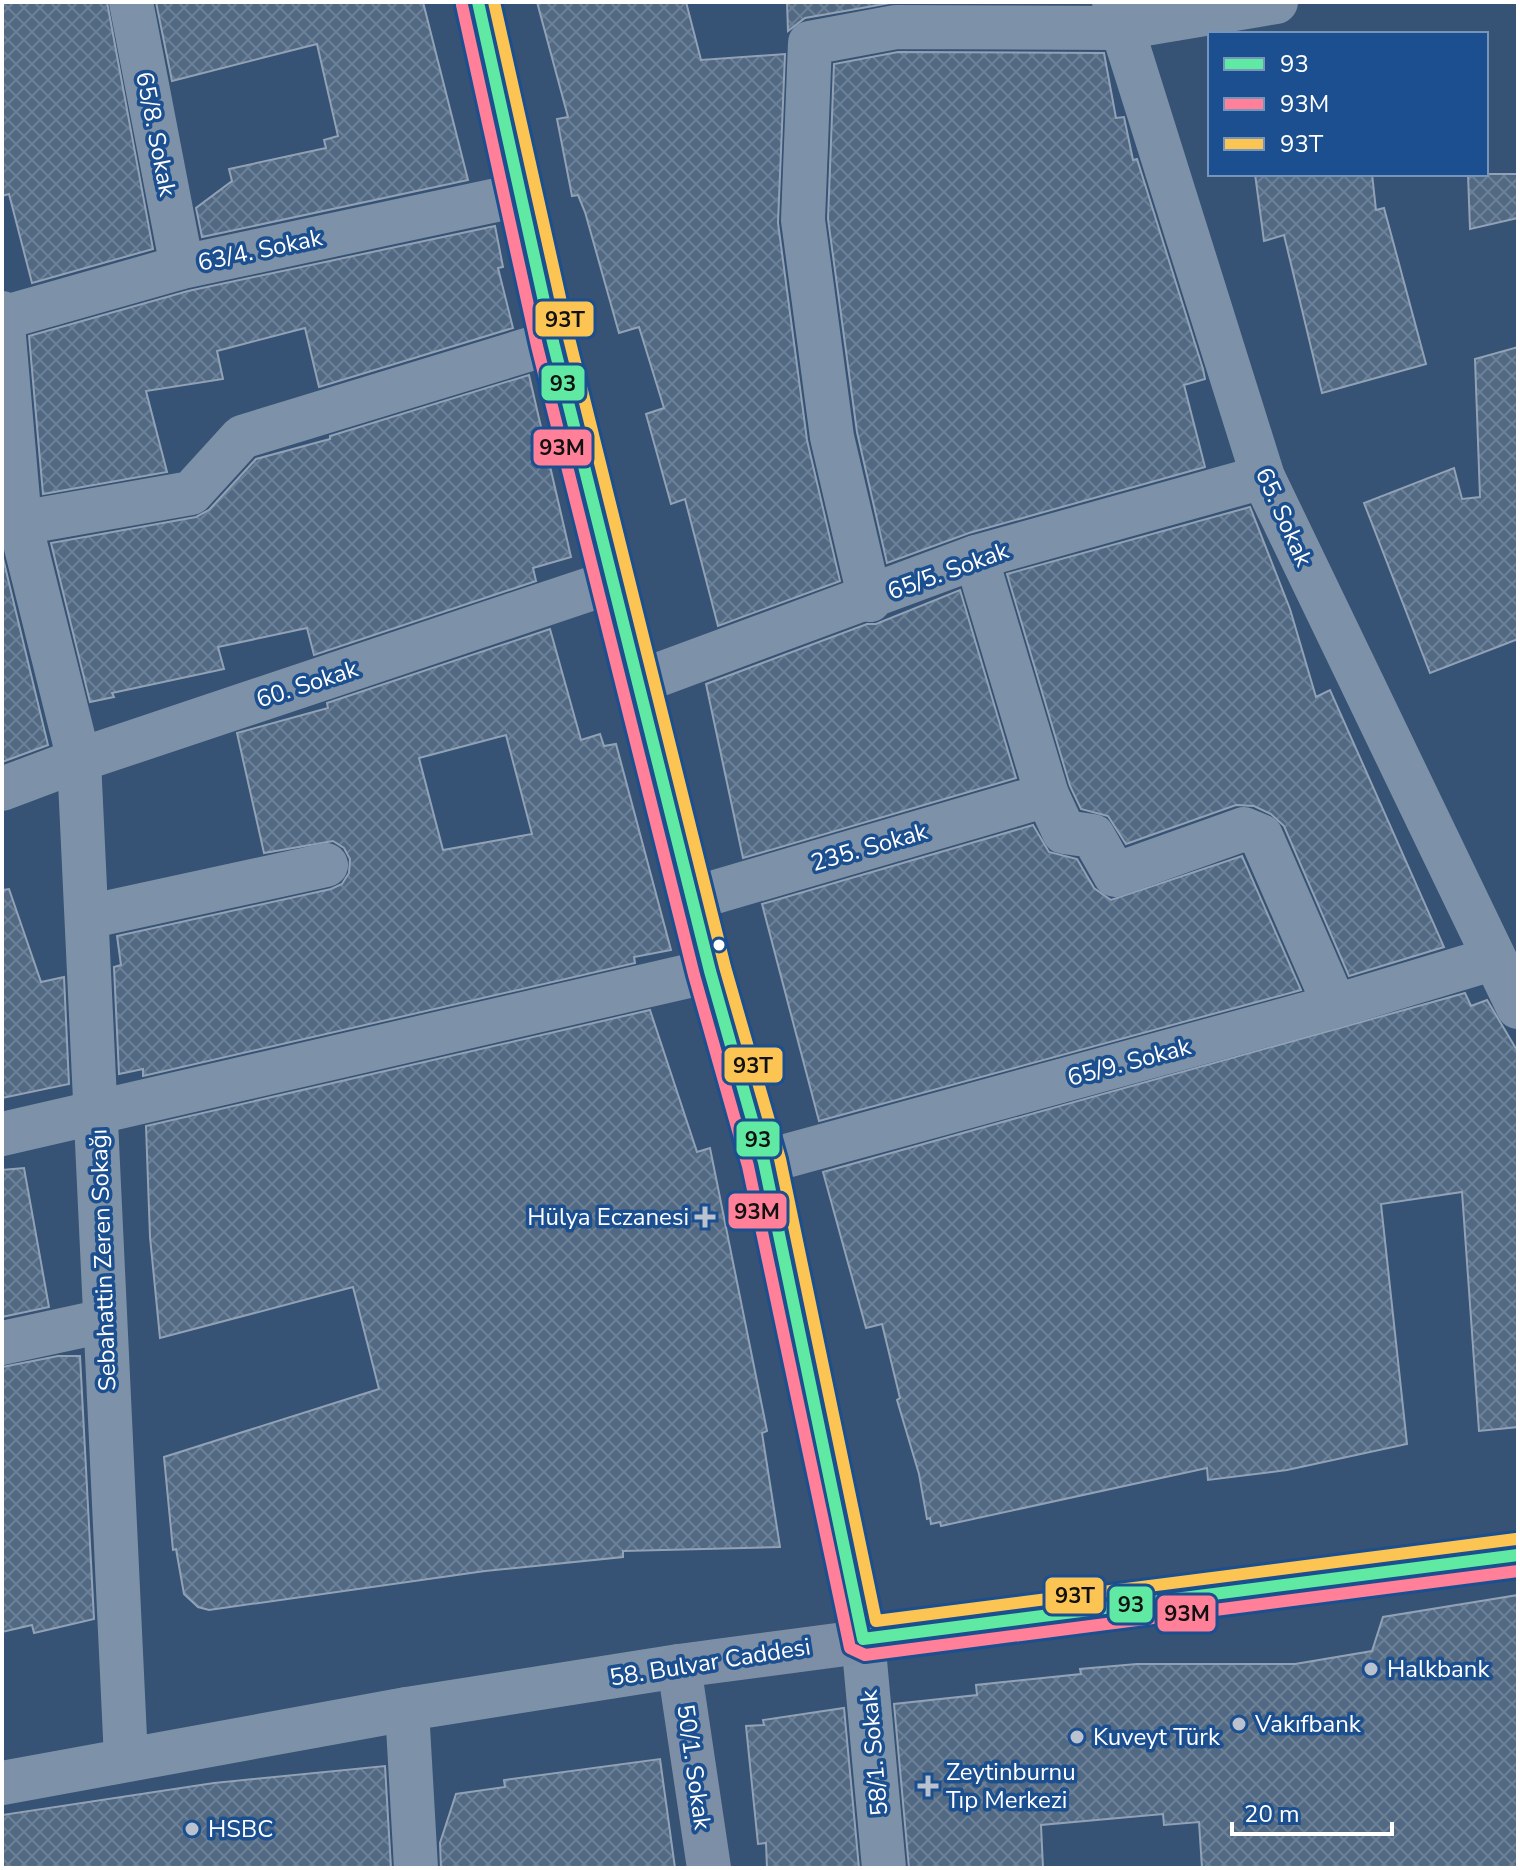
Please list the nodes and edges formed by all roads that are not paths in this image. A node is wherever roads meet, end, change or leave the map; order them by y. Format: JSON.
{"nodes":[{"id":1,"x":131,"y":2,"type":"edge"},
{"id":2,"x":478,"y":2,"type":"edge"},
{"id":3,"x":1276,"y":2,"type":"edge"},
{"id":4,"x":895,"y":14,"type":"edge"},
{"id":5,"x":1117,"y":15,"type":"edge"},
{"id":6,"x":520,"y":195,"type":"junction"},
{"id":7,"x":182,"y":267,"type":"junction"},
{"id":8,"x":2,"y":317,"type":"edge"},
{"id":9,"x":553,"y":342,"type":"junction"},
{"id":10,"x":1263,"y":477,"type":"junction"},
{"id":11,"x":20,"y":523,"type":"junction"},
{"id":12,"x":976,"y":557,"type":"junction"},
{"id":13,"x":614,"y":581,"type":"junction"},
{"id":14,"x":870,"y":600,"type":"junction"},
{"id":15,"x":639,"y":682,"type":"junction"},
{"id":16,"x":79,"y":760,"type":"junction"},
{"id":17,"x":2,"y":789,"type":"edge"},
{"id":18,"x":1047,"y":795,"type":"junction"},
{"id":19,"x":326,"y":865,"type":"dead end"},
{"id":20,"x":691,"y":899,"type":"junction"},
{"id":21,"x":87,"y":917,"type":"junction"},
{"id":22,"x":1492,"y":959,"type":"junction"},
{"id":23,"x":710,"y":971,"type":"junction"},
{"id":24,"x":1335,"y":1006,"type":"junction"},
{"id":25,"x":1518,"y":1007,"type":"edge"},
{"id":26,"x":98,"y":1110,"type":"junction"},
{"id":27,"x":2,"y":1134,"type":"edge"},
{"id":28,"x":764,"y":1162,"type":"junction"},
{"id":29,"x":104,"y":1321,"type":"junction"},
{"id":30,"x":2,"y":1343,"type":"edge"},
{"id":31,"x":1518,"y":1555,"type":"edge"},
{"id":32,"x":863,"y":1639,"type":"junction"},
{"id":33,"x":679,"y":1666,"type":"junction"},
{"id":34,"x":407,"y":1709,"type":"junction"},
{"id":35,"x":126,"y":1759,"type":"junction"},
{"id":36,"x":2,"y":1783,"type":"edge"},
{"id":37,"x":416,"y":1868,"type":"edge"},
{"id":38,"x":709,"y":1868,"type":"edge"},
{"id":39,"x":884,"y":1868,"type":"edge"}],
"edges":[{"from":1,"to":7,"type":"street","name":"65/8. Sokak"},
{"from":2,"to":6,"type":"main road"},
{"from":3,"to":5,"type":"street"},
{"from":4,"to":5,"type":"street"},
{"from":4,"to":14,"type":"street"},
{"from":5,"to":10,"type":"street","name":"65. Sokak"},
{"from":6,"to":7,"type":"street","name":"63/4. Sokak"},
{"from":6,"to":9,"type":"main road"},
{"from":7,"to":8,"type":"street","name":"63/4. Sokak"},
{"from":8,"to":11,"type":"street","name":"Sebahattin Zeren Sokağı"},
{"from":9,"to":11,"type":"street"},
{"from":9,"to":13,"type":"main road"},
{"from":10,"to":12,"type":"street","name":"65/5. Sokak"},
{"from":10,"to":22,"type":"street","name":"65. Sokak"},
{"from":11,"to":16,"type":"street","name":"Sebahattin Zeren Sokağı"},
{"from":12,"to":14,"type":"street","name":"65/5. Sokak"},
{"from":12,"to":18,"type":"street"},
{"from":13,"to":15,"type":"main road"},
{"from":13,"to":16,"type":"street","name":"60. Sokak"},
{"from":14,"to":15,"type":"street","name":"65/5. Sokak"},
{"from":15,"to":20,"type":"main road"},
{"from":16,"to":17,"type":"street","name":"60. Sokak"},
{"from":16,"to":21,"type":"street","name":"Sebahattin Zeren Sokağı"},
{"from":18,"to":20,"type":"street","name":"235. Sokak"},
{"from":18,"to":24,"type":"street"},
{"from":19,"to":21,"type":"street"},
{"from":20,"to":23,"type":"main road"},
{"from":21,"to":26,"type":"street","name":"Sebahattin Zeren Sokağı"},
{"from":22,"to":24,"type":"street","name":"65/9. Sokak"},
{"from":22,"to":25,"type":"street","name":"65. Sokak"},
{"from":23,"to":26,"type":"street"},
{"from":23,"to":28,"type":"main road"},
{"from":24,"to":28,"type":"street","name":"65/9. Sokak"},
{"from":26,"to":27,"type":"street"},
{"from":26,"to":29,"type":"street","name":"Sebahattin Zeren Sokağı"},
{"from":28,"to":32,"type":"main road"},
{"from":29,"to":30,"type":"street"},
{"from":29,"to":35,"type":"street","name":"Sebahattin Zeren Sokağı"},
{"from":31,"to":32,"type":"main road","name":"58. Bulvar Caddesi"},
{"from":32,"to":33,"type":"main road","name":"58. Bulvar Caddesi"},
{"from":32,"to":39,"type":"street","name":"58/1. Sokak"},
{"from":33,"to":34,"type":"street","name":"58. Bulvar Caddesi"},
{"from":33,"to":38,"type":"main road","name":"50/1. Sokak"},
{"from":34,"to":35,"type":"street","name":"58. Bulvar Caddesi"},
{"from":34,"to":37,"type":"street"},
{"from":35,"to":36,"type":"street","name":"58. Bulvar Caddesi"}]}
